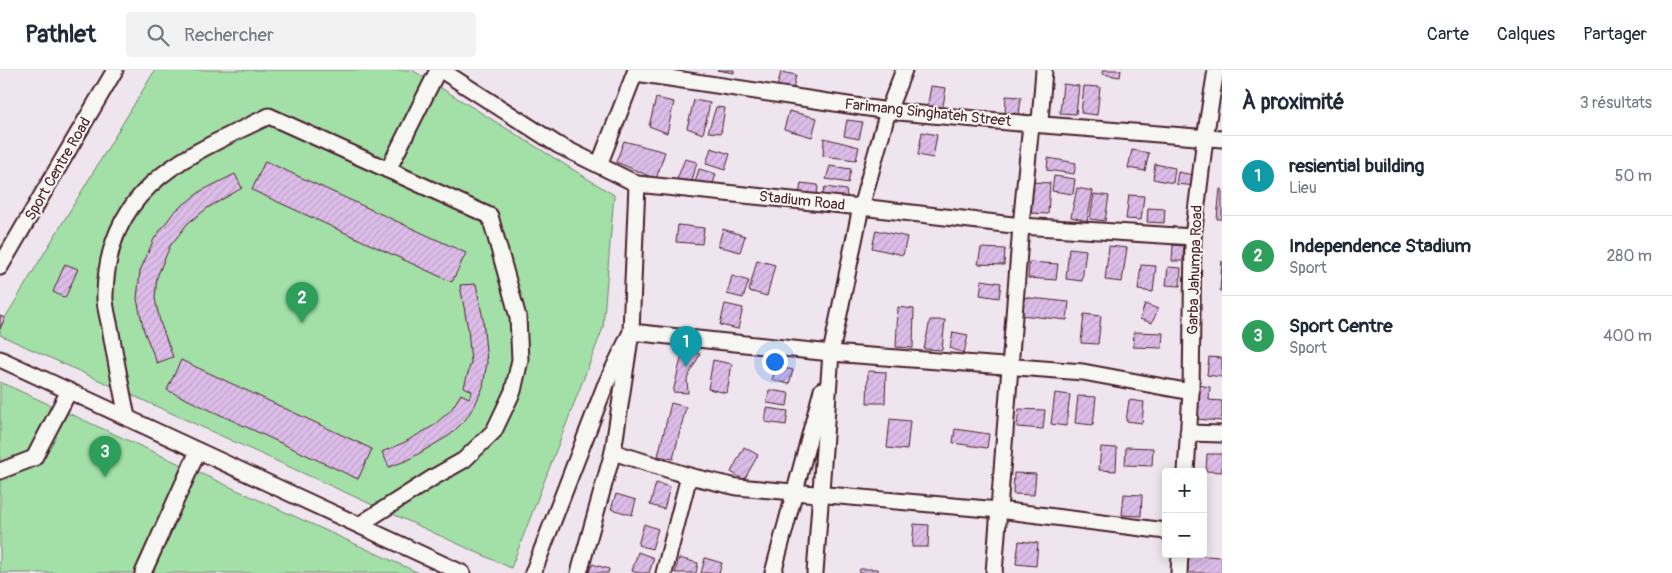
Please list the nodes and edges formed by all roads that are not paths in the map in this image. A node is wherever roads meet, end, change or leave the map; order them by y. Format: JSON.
{"nodes":[{"id":1,"x":115,"y":70,"type":"edge"},
{"id":2,"x":440,"y":70,"type":"edge"},
{"id":3,"x":904,"y":70,"type":"edge"},
{"id":4,"x":1044,"y":70,"type":"edge"},
{"id":5,"x":1216,"y":70,"type":"edge"},
{"id":6,"x":636,"y":71,"type":"edge"},
{"id":7,"x":888,"y":111,"type":"junction"},
{"id":8,"x":1031,"y":124,"type":"junction"},
{"id":9,"x":1204,"y":138,"type":"junction"},
{"id":10,"x":1222,"y":139,"type":"edge"},
{"id":11,"x":599,"y":166,"type":"junction"},
{"id":12,"x":388,"y":170,"type":"junction"},
{"id":13,"x":637,"y":184,"type":"junction"},
{"id":14,"x":860,"y":207,"type":"junction"},
{"id":15,"x":1020,"y":226,"type":"junction"},
{"id":16,"x":1193,"y":237,"type":"junction"},
{"id":17,"x":1,"y":262,"type":"edge"},
{"id":18,"x":631,"y":332,"type":"junction"},
{"id":19,"x":831,"y":353,"type":"junction"},
{"id":20,"x":0,"y":359,"type":"edge"},
{"id":21,"x":1010,"y":366,"type":"junction"},
{"id":22,"x":69,"y":391,"type":"junction"},
{"id":23,"x":1191,"y":392,"type":"junction"},
{"id":24,"x":127,"y":417,"type":"junction"},
{"id":25,"x":1188,"y":433,"type":"junction"},
{"id":26,"x":1222,"y":434,"type":"edge"},
{"id":27,"x":198,"y":451,"type":"junction"},
{"id":28,"x":613,"y":452,"type":"junction"},
{"id":29,"x":1186,"y":468,"type":"edge"},
{"id":30,"x":0,"y":471,"type":"edge"},
{"id":31,"x":689,"y":476,"type":"junction"},
{"id":32,"x":795,"y":492,"type":"junction"},
{"id":33,"x":821,"y":494,"type":"junction"},
{"id":34,"x":999,"y":510,"type":"junction"},
{"id":35,"x":359,"y":525,"type":"junction"},
{"id":36,"x":1162,"y":530,"type":"edge"},
{"id":37,"x":1180,"y":558,"type":"edge"},
{"id":38,"x":144,"y":573,"type":"edge"},
{"id":39,"x":462,"y":573,"type":"edge"},
{"id":40,"x":533,"y":573,"type":"edge"},
{"id":41,"x":579,"y":573,"type":"edge"},
{"id":42,"x":664,"y":573,"type":"edge"},
{"id":43,"x":773,"y":573,"type":"edge"},
{"id":44,"x":815,"y":573,"type":"edge"},
{"id":45,"x":994,"y":573,"type":"edge"},
{"id":46,"x":1179,"y":573,"type":"edge"}],
"edges":[{"from":1,"to":17,"type":"street","name":"Sport Centre Road"},
{"from":2,"to":11,"type":"street","name":"Stadium Road"},
{"from":2,"to":12,"type":"street"},
{"from":3,"to":7,"type":"street"},
{"from":4,"to":8,"type":"street"},
{"from":5,"to":9,"type":"street","name":"Garba Jahumpa Road"},
{"from":6,"to":7,"type":"street","name":"Farimang Singhateh Street"},
{"from":6,"to":11,"type":"street"},
{"from":7,"to":8,"type":"street","name":"Farimang Singhateh Street"},
{"from":7,"to":14,"type":"street"},
{"from":8,"to":9,"type":"street","name":"Farimang Singhateh Street"},
{"from":8,"to":15,"type":"street"},
{"from":9,"to":10,"type":"street","name":"Farimang Singhateh Street"},
{"from":9,"to":16,"type":"street","name":"Garba Jahumpa Road"},
{"from":11,"to":13,"type":"street","name":"Stadium Road"},
{"from":12,"to":24,"type":"street"},
{"from":12,"to":35,"type":"street"},
{"from":13,"to":14,"type":"street","name":"Stadium Road"},
{"from":13,"to":18,"type":"street"},
{"from":14,"to":15,"type":"street","name":"Stadium Road"},
{"from":14,"to":19,"type":"street"},
{"from":15,"to":16,"type":"street","name":"Stadium Road"},
{"from":15,"to":21,"type":"street"},
{"from":16,"to":23,"type":"street","name":"Garba Jahumpa Road"},
{"from":18,"to":19,"type":"street"},
{"from":18,"to":28,"type":"street"},
{"from":18,"to":40,"type":"street"},
{"from":19,"to":21,"type":"street"},
{"from":19,"to":32,"type":"street"},
{"from":19,"to":33,"type":"street"},
{"from":20,"to":22,"type":"street"},
{"from":21,"to":23,"type":"street"},
{"from":21,"to":34,"type":"street"},
{"from":22,"to":24,"type":"street"},
{"from":22,"to":30,"type":"street"},
{"from":23,"to":25,"type":"street","name":"Garba Jahumpa Road"},
{"from":24,"to":27,"type":"street"},
{"from":25,"to":26,"type":"street"},
{"from":25,"to":29,"type":"street","name":"Garba Jahumpa Road"},
{"from":27,"to":35,"type":"street"},
{"from":27,"to":38,"type":"street"},
{"from":28,"to":31,"type":"street"},
{"from":28,"to":41,"type":"street"},
{"from":31,"to":32,"type":"street"},
{"from":31,"to":42,"type":"street"},
{"from":32,"to":33,"type":"street"},
{"from":32,"to":43,"type":"street"},
{"from":33,"to":34,"type":"street"},
{"from":33,"to":44,"type":"street"},
{"from":34,"to":36,"type":"street"},
{"from":34,"to":45,"type":"street"},
{"from":35,"to":39,"type":"street"},
{"from":37,"to":46,"type":"street"}]}
